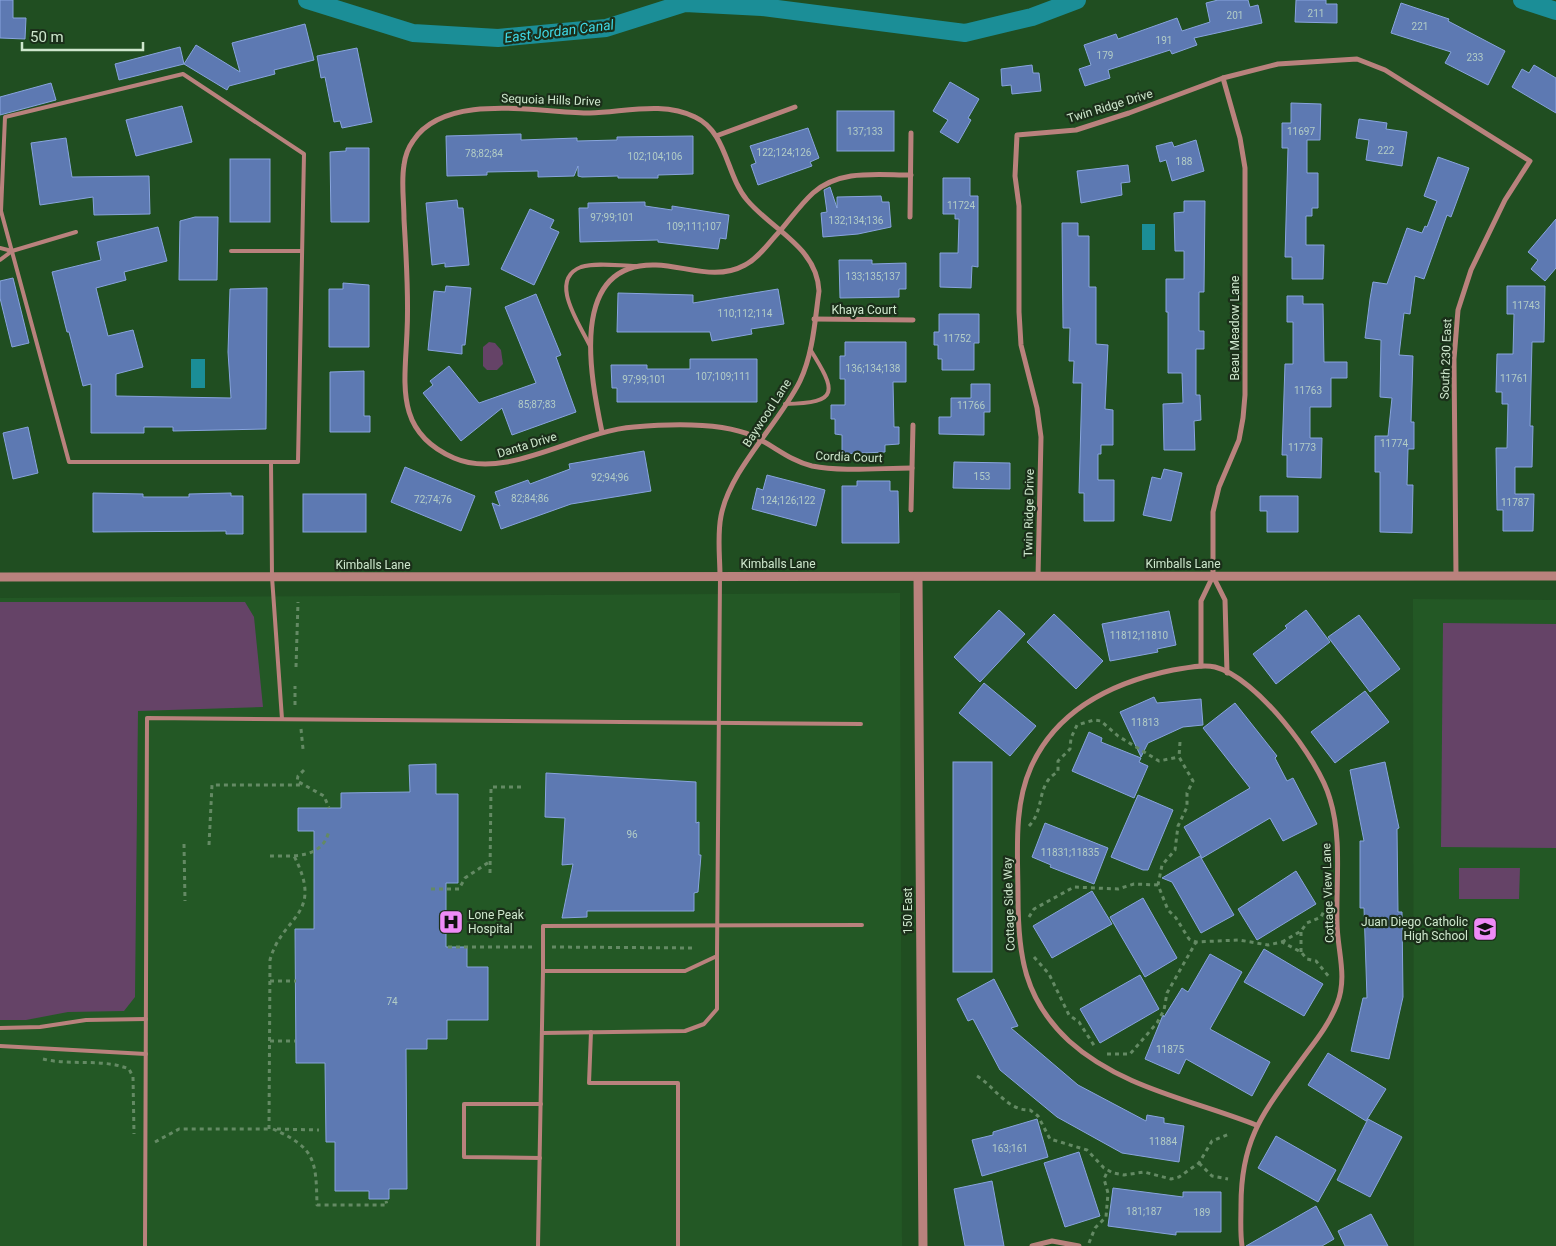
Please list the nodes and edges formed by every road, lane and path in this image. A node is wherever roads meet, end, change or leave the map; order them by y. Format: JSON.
{"nodes":[{"id":1,"x":1223,"y":78,"type":"junction"},
{"id":2,"x":795,"y":107,"type":"dead end"},
{"id":3,"x":698,"y":118,"type":"joint"},
{"id":4,"x":911,"y":133,"type":"dead end"},
{"id":5,"x":716,"y":136,"type":"junction"},
{"id":6,"x":412,"y":142,"type":"joint"},
{"id":7,"x":1530,"y":161,"type":"joint"},
{"id":8,"x":911,"y":176,"type":"junction"},
{"id":9,"x":910,"y":218,"type":"dead end"},
{"id":10,"x":780,"y":231,"type":"junction"},
{"id":11,"x":76,"y":232,"type":"dead end"},
{"id":12,"x":0,"y":248,"type":"edge"},
{"id":13,"x":12,"y":251,"type":"junction"},
{"id":14,"x":231,"y":251,"type":"dead end"},
{"id":15,"x":302,"y":251,"type":"junction"},
{"id":16,"x":0,"y":260,"type":"edge"},
{"id":17,"x":646,"y":266,"type":"junction"},
{"id":18,"x":814,"y":319,"type":"junction"},
{"id":19,"x":912,"y":320,"type":"dead end"},
{"id":20,"x":591,"y":346,"type":"junction"},
{"id":21,"x":809,"y":348,"type":"junction"},
{"id":22,"x":785,"y":404,"type":"junction"},
{"id":23,"x":913,"y":425,"type":"dead end"},
{"id":24,"x":602,"y":432,"type":"junction"},
{"id":25,"x":762,"y":440,"type":"junction"},
{"id":26,"x":271,"y":462,"type":"junction"},
{"id":27,"x":912,"y":468,"type":"junction"},
{"id":28,"x":912,"y":510,"type":"dead end"},
{"id":29,"x":918,"y":576,"type":"junction"},
{"id":30,"x":1038,"y":576,"type":"junction"},
{"id":31,"x":1212,"y":576,"type":"junction"},
{"id":32,"x":1456,"y":576,"type":"junction"},
{"id":33,"x":1556,"y":576,"type":"edge"},
{"id":34,"x":0,"y":577,"type":"edge"},
{"id":35,"x":272,"y":577,"type":"junction"},
{"id":36,"x":720,"y":577,"type":"junction"},
{"id":37,"x":298,"y":602,"type":"dead end"},
{"id":38,"x":1202,"y":666,"type":"junction"},
{"id":39,"x":296,"y":667,"type":"dead end"},
{"id":40,"x":1214,"y":667,"type":"joint"},
{"id":41,"x":1227,"y":673,"type":"junction"},
{"id":42,"x":295,"y":686,"type":"dead end"},
{"id":43,"x":295,"y":706,"type":"dead end"},
{"id":44,"x":282,"y":720,"type":"junction"},
{"id":45,"x":719,"y":722,"type":"junction"},
{"id":46,"x":861,"y":724,"type":"dead end"},
{"id":47,"x":300,"y":729,"type":"dead end"},
{"id":48,"x":1180,"y":742,"type":"dead end"},
{"id":49,"x":303,"y":749,"type":"dead end"},
{"id":50,"x":1179,"y":757,"type":"junction"},
{"id":51,"x":304,"y":770,"type":"dead end"},
{"id":52,"x":303,"y":785,"type":"junction"},
{"id":53,"x":524,"y":787,"type":"dead end"},
{"id":54,"x":329,"y":808,"type":"dead end"},
{"id":55,"x":1029,"y":826,"type":"dead end"},
{"id":56,"x":329,"y":831,"type":"dead end"},
{"id":57,"x":184,"y":844,"type":"dead end"},
{"id":58,"x":209,"y":845,"type":"dead end"},
{"id":59,"x":270,"y":856,"type":"dead end"},
{"id":60,"x":294,"y":856,"type":"junction"},
{"id":61,"x":490,"y":862,"type":"junction"},
{"id":62,"x":490,"y":873,"type":"dead end"},
{"id":63,"x":1158,"y":885,"type":"junction"},
{"id":64,"x":431,"y":889,"type":"dead end"},
{"id":65,"x":185,"y":901,"type":"dead end"},
{"id":66,"x":1324,"y":911,"type":"dead end"},
{"id":67,"x":1028,"y":924,"type":"dead end"},
{"id":68,"x":862,"y":925,"type":"dead end"},
{"id":69,"x":717,"y":927,"type":"junction"},
{"id":70,"x":1301,"y":931,"type":"junction"},
{"id":71,"x":1196,"y":942,"type":"junction"},
{"id":72,"x":1282,"y":942,"type":"junction"},
{"id":73,"x":448,"y":947,"type":"dead end"},
{"id":74,"x":543,"y":947,"type":"junction"},
{"id":75,"x":694,"y":948,"type":"dead end"},
{"id":76,"x":1031,"y":950,"type":"dead end"},
{"id":77,"x":1301,"y":952,"type":"junction"},
{"id":78,"x":717,"y":956,"type":"junction"},
{"id":79,"x":543,"y":971,"type":"junction"},
{"id":80,"x":1330,"y":978,"type":"dead end"},
{"id":81,"x":270,"y":981,"type":"junction"},
{"id":82,"x":296,"y":981,"type":"dead end"},
{"id":83,"x":146,"y":1019,"type":"junction"},
{"id":84,"x":0,"y":1028,"type":"edge"},
{"id":85,"x":542,"y":1032,"type":"junction"},
{"id":86,"x":590,"y":1032,"type":"junction"},
{"id":87,"x":270,"y":1041,"type":"junction"},
{"id":88,"x":295,"y":1041,"type":"dead end"},
{"id":89,"x":0,"y":1046,"type":"edge"},
{"id":90,"x":146,"y":1054,"type":"junction"},
{"id":91,"x":41,"y":1059,"type":"dead end"},
{"id":92,"x":977,"y":1076,"type":"dead end"},
{"id":93,"x":541,"y":1104,"type":"junction"},
{"id":94,"x":1256,"y":1125,"type":"junction"},
{"id":95,"x":271,"y":1129,"type":"junction"},
{"id":96,"x":319,"y":1130,"type":"dead end"},
{"id":97,"x":1229,"y":1134,"type":"dead end"},
{"id":98,"x":134,"y":1143,"type":"dead end"},
{"id":99,"x":155,"y":1143,"type":"dead end"},
{"id":100,"x":540,"y":1158,"type":"junction"},
{"id":101,"x":1199,"y":1162,"type":"junction"},
{"id":102,"x":1108,"y":1170,"type":"junction"},
{"id":103,"x":1228,"y":1180,"type":"dead end"},
{"id":104,"x":386,"y":1201,"type":"dead end"},
{"id":105,"x":145,"y":1246,"type":"edge"},
{"id":106,"x":538,"y":1246,"type":"edge"},
{"id":107,"x":678,"y":1246,"type":"edge"},
{"id":108,"x":922,"y":1246,"type":"edge"},
{"id":109,"x":1032,"y":1246,"type":"edge"},
{"id":110,"x":1079,"y":1246,"type":"edge"},
{"id":111,"x":1088,"y":1246,"type":"edge"},
{"id":112,"x":1242,"y":1246,"type":"edge"}],
"edges":[{"from":1,"to":7,"type":"street","name":"Twin Ridge Drive"},
{"from":1,"to":30,"type":"street","name":"Twin Ridge Drive"},
{"from":1,"to":31,"type":"street","name":"Beau Meadow Lane"},
{"from":2,"to":5,"type":"street"},
{"from":3,"to":5,"type":"street","name":"Baywood Lane"},
{"from":3,"to":6,"type":"street","name":"Sequoia Hills Drive"},
{"from":4,"to":8,"type":"street"},
{"from":5,"to":10,"type":"street","name":"Baywood Lane"},
{"from":6,"to":24,"type":"street","name":"Danta Drive"},
{"from":7,"to":32,"type":"street","name":"South 230 East"},
{"from":8,"to":9,"type":"street"},
{"from":8,"to":10,"type":"street"},
{"from":10,"to":17,"type":"street"},
{"from":10,"to":18,"type":"street","name":"Baywood Lane"},
{"from":11,"to":13,"type":"lane"},
{"from":12,"to":13,"type":"lane"},
{"from":13,"to":15,"type":"lane"},
{"from":13,"to":16,"type":"lane"},
{"from":13,"to":26,"type":"lane"},
{"from":14,"to":15,"type":"lane"},
{"from":15,"to":26,"type":"lane"},
{"from":17,"to":20,"type":"street"},
{"from":17,"to":20,"type":"lane"},
{"from":18,"to":19,"type":"street","name":"Khaya Court"},
{"from":18,"to":21,"type":"street","name":"Baywood Lane"},
{"from":20,"to":24,"type":"street"},
{"from":21,"to":22,"type":"street","name":"Baywood Lane"},
{"from":21,"to":22,"type":"lane"},
{"from":22,"to":25,"type":"street","name":"Baywood Lane"},
{"from":23,"to":27,"type":"street"},
{"from":24,"to":25,"type":"street","name":"Danta Drive"},
{"from":25,"to":27,"type":"street","name":"Cordia Court"},
{"from":25,"to":36,"type":"street","name":"Baywood Lane"},
{"from":26,"to":35,"type":"lane"},
{"from":27,"to":28,"type":"street"},
{"from":29,"to":30,"type":"street","name":"Kimballs Lane"},
{"from":29,"to":36,"type":"street","name":"Kimballs Lane"},
{"from":29,"to":108,"type":"street","name":"150 East"},
{"from":30,"to":31,"type":"street","name":"Kimballs Lane"},
{"from":31,"to":32,"type":"street","name":"Kimballs Lane"},
{"from":31,"to":38,"type":"street"},
{"from":31,"to":41,"type":"street"},
{"from":32,"to":33,"type":"street","name":"Kimballs Lane"},
{"from":34,"to":35,"type":"street","name":"Kimballs Lane"},
{"from":35,"to":36,"type":"street","name":"Kimballs Lane"},
{"from":35,"to":44,"type":"lane"},
{"from":36,"to":45,"type":"lane"},
{"from":37,"to":39,"type":"path"},
{"from":38,"to":40,"type":"street","name":"Cottage Side Way"},
{"from":38,"to":94,"type":"street","name":"Cottage Side Way"},
{"from":40,"to":41,"type":"street","name":"Cottage View Lane"},
{"from":41,"to":94,"type":"street","name":"Cottage View Lane"},
{"from":42,"to":43,"type":"path"},
{"from":44,"to":45,"type":"lane"},
{"from":44,"to":83,"type":"lane"},
{"from":45,"to":46,"type":"lane"},
{"from":45,"to":69,"type":"lane"},
{"from":47,"to":49,"type":"path"},
{"from":48,"to":50,"type":"path"},
{"from":50,"to":55,"type":"path"},
{"from":50,"to":63,"type":"path"},
{"from":51,"to":52,"type":"path"},
{"from":52,"to":54,"type":"path"},
{"from":52,"to":58,"type":"path"},
{"from":53,"to":61,"type":"path"},
{"from":56,"to":60,"type":"path"},
{"from":57,"to":65,"type":"path"},
{"from":59,"to":60,"type":"path"},
{"from":60,"to":81,"type":"path"},
{"from":61,"to":62,"type":"path"},
{"from":61,"to":64,"type":"path"},
{"from":63,"to":67,"type":"path"},
{"from":63,"to":71,"type":"path"},
{"from":66,"to":70,"type":"path"},
{"from":68,"to":69,"type":"lane"},
{"from":69,"to":74,"type":"lane"},
{"from":69,"to":78,"type":"lane"},
{"from":70,"to":72,"type":"path"},
{"from":70,"to":77,"type":"path"},
{"from":71,"to":72,"type":"path"},
{"from":71,"to":76,"type":"path"},
{"from":72,"to":77,"type":"path"},
{"from":73,"to":74,"type":"path"},
{"from":74,"to":75,"type":"path"},
{"from":74,"to":79,"type":"lane"},
{"from":77,"to":80,"type":"path"},
{"from":78,"to":79,"type":"lane"},
{"from":78,"to":86,"type":"lane"},
{"from":79,"to":85,"type":"lane"},
{"from":81,"to":82,"type":"path"},
{"from":81,"to":87,"type":"path"},
{"from":83,"to":84,"type":"lane"},
{"from":83,"to":90,"type":"lane"},
{"from":85,"to":86,"type":"lane"},
{"from":85,"to":93,"type":"lane"},
{"from":86,"to":107,"type":"lane"},
{"from":87,"to":88,"type":"path"},
{"from":87,"to":95,"type":"path"},
{"from":89,"to":90,"type":"lane"},
{"from":90,"to":105,"type":"lane"},
{"from":91,"to":98,"type":"path"},
{"from":92,"to":102,"type":"path"},
{"from":93,"to":100,"type":"lane"},
{"from":93,"to":100,"type":"lane"},
{"from":94,"to":112,"type":"street","name":"Cottage View Lane"},
{"from":95,"to":96,"type":"path"},
{"from":95,"to":99,"type":"path"},
{"from":95,"to":104,"type":"path"},
{"from":97,"to":101,"type":"path"},
{"from":100,"to":106,"type":"lane"},
{"from":101,"to":102,"type":"path"},
{"from":101,"to":103,"type":"path"},
{"from":102,"to":111,"type":"path"},
{"from":109,"to":110,"type":"street"}]}
